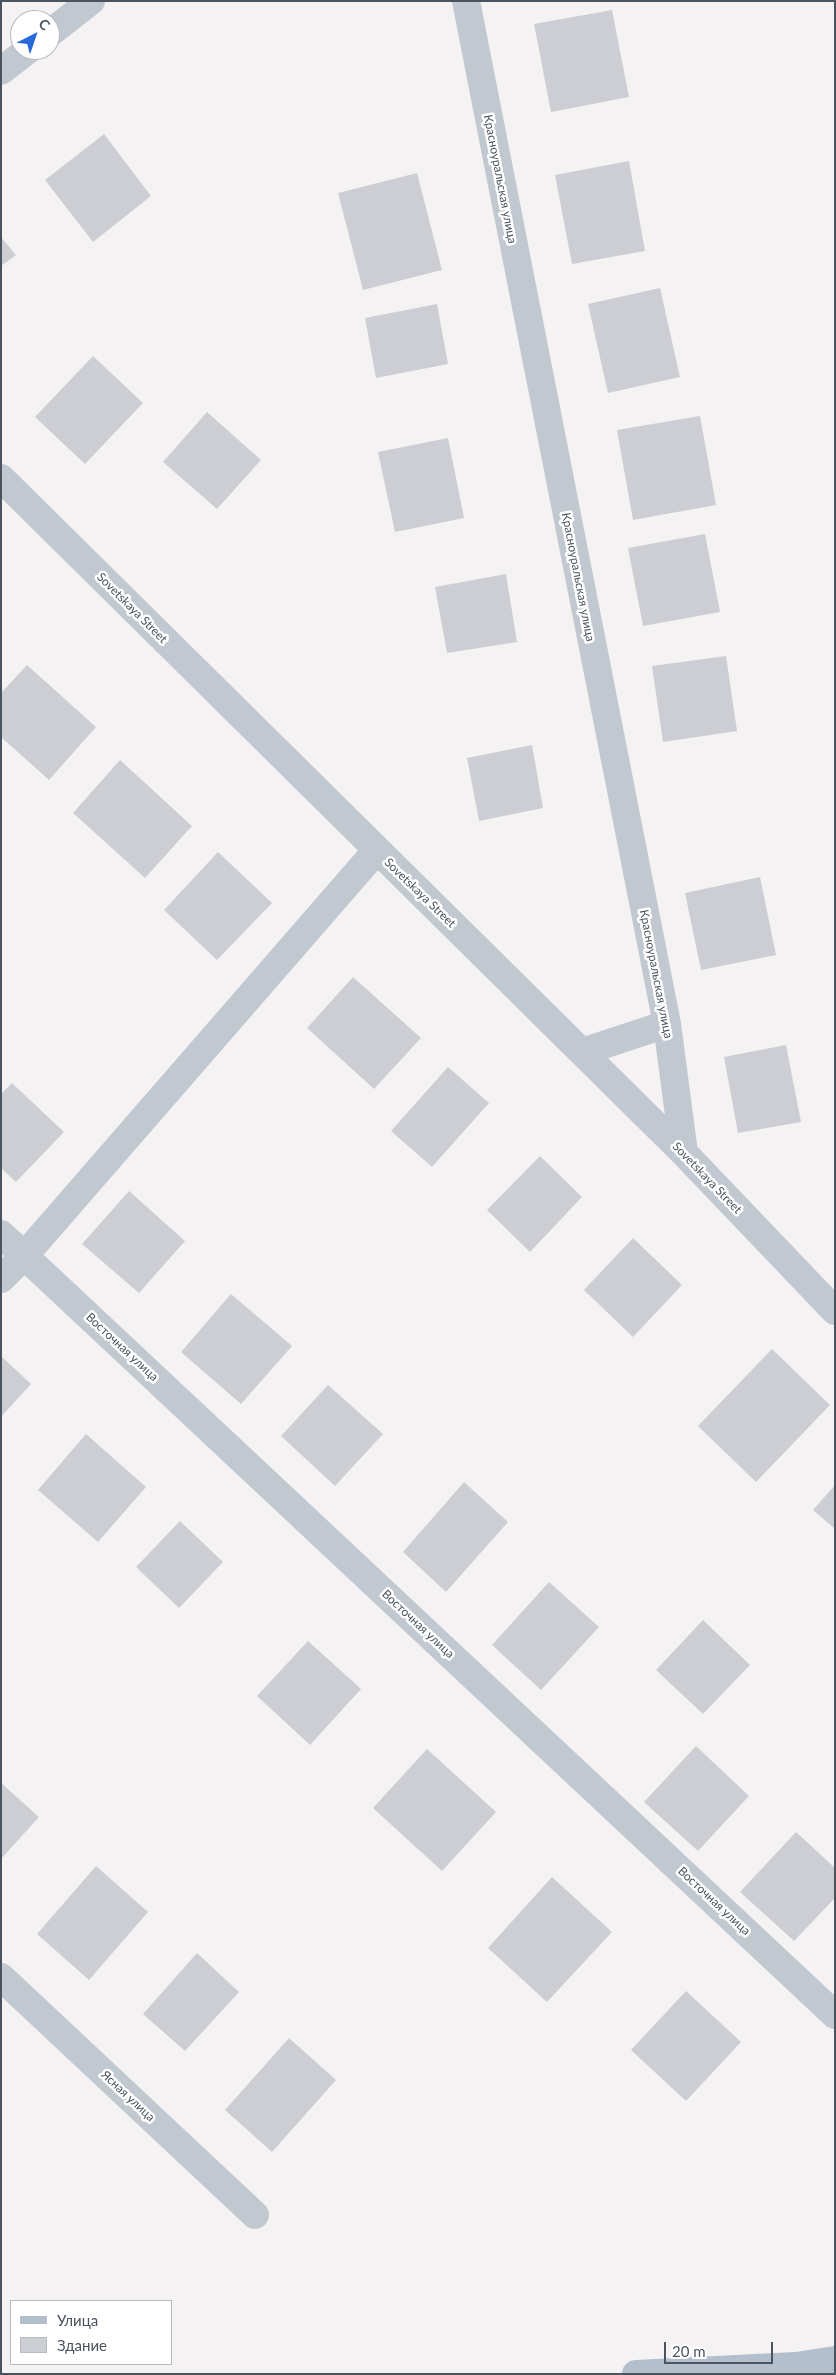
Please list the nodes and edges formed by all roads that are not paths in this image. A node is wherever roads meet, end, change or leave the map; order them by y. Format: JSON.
{"nodes":[{"id":1,"x":91,"y":1,"type":"edge"},
{"id":2,"x":466,"y":1,"type":"edge"},
{"id":3,"x":60,"y":25,"type":"edge"},
{"id":4,"x":15,"y":60,"type":"edge"},
{"id":5,"x":1,"y":71,"type":"edge"},
{"id":6,"x":1,"y":478,"type":"edge"},
{"id":7,"x":376,"y":851,"type":"junction"},
{"id":8,"x":667,"y":1024,"type":"junction"},
{"id":9,"x":582,"y":1052,"type":"junction"},
{"id":10,"x":684,"y":1153,"type":"junction"},
{"id":11,"x":1,"y":1234,"type":"edge"},
{"id":12,"x":24,"y":1256,"type":"junction"},
{"id":13,"x":1,"y":1279,"type":"edge"},
{"id":14,"x":835,"y":1311,"type":"edge"},
{"id":15,"x":1,"y":1977,"type":"edge"},
{"id":16,"x":835,"y":2015,"type":"edge"},
{"id":17,"x":255,"y":2215,"type":"dead end"},
{"id":18,"x":835,"y":2360,"type":"edge"},
{"id":19,"x":636,"y":2374,"type":"edge"}],
"edges":[{"from":1,"to":3,"type":"street"},
{"from":2,"to":8,"type":"street","name":"Красноуральская улица"},
{"from":4,"to":5,"type":"street"},
{"from":6,"to":7,"type":"street","name":"Sovetskaya Street"},
{"from":7,"to":9,"type":"street","name":"Sovetskaya Street"},
{"from":7,"to":12,"type":"street"},
{"from":8,"to":9,"type":"street"},
{"from":8,"to":10,"type":"street","name":"Красноуральская улица"},
{"from":9,"to":10,"type":"street","name":"Sovetskaya Street"},
{"from":10,"to":14,"type":"street","name":"Sovetskaya Street"},
{"from":11,"to":12,"type":"street","name":"Восточная улица"},
{"from":12,"to":13,"type":"street"},
{"from":12,"to":16,"type":"street","name":"Восточная улица"},
{"from":15,"to":17,"type":"street","name":"Ясная улица"},
{"from":18,"to":19,"type":"main road"}]}
